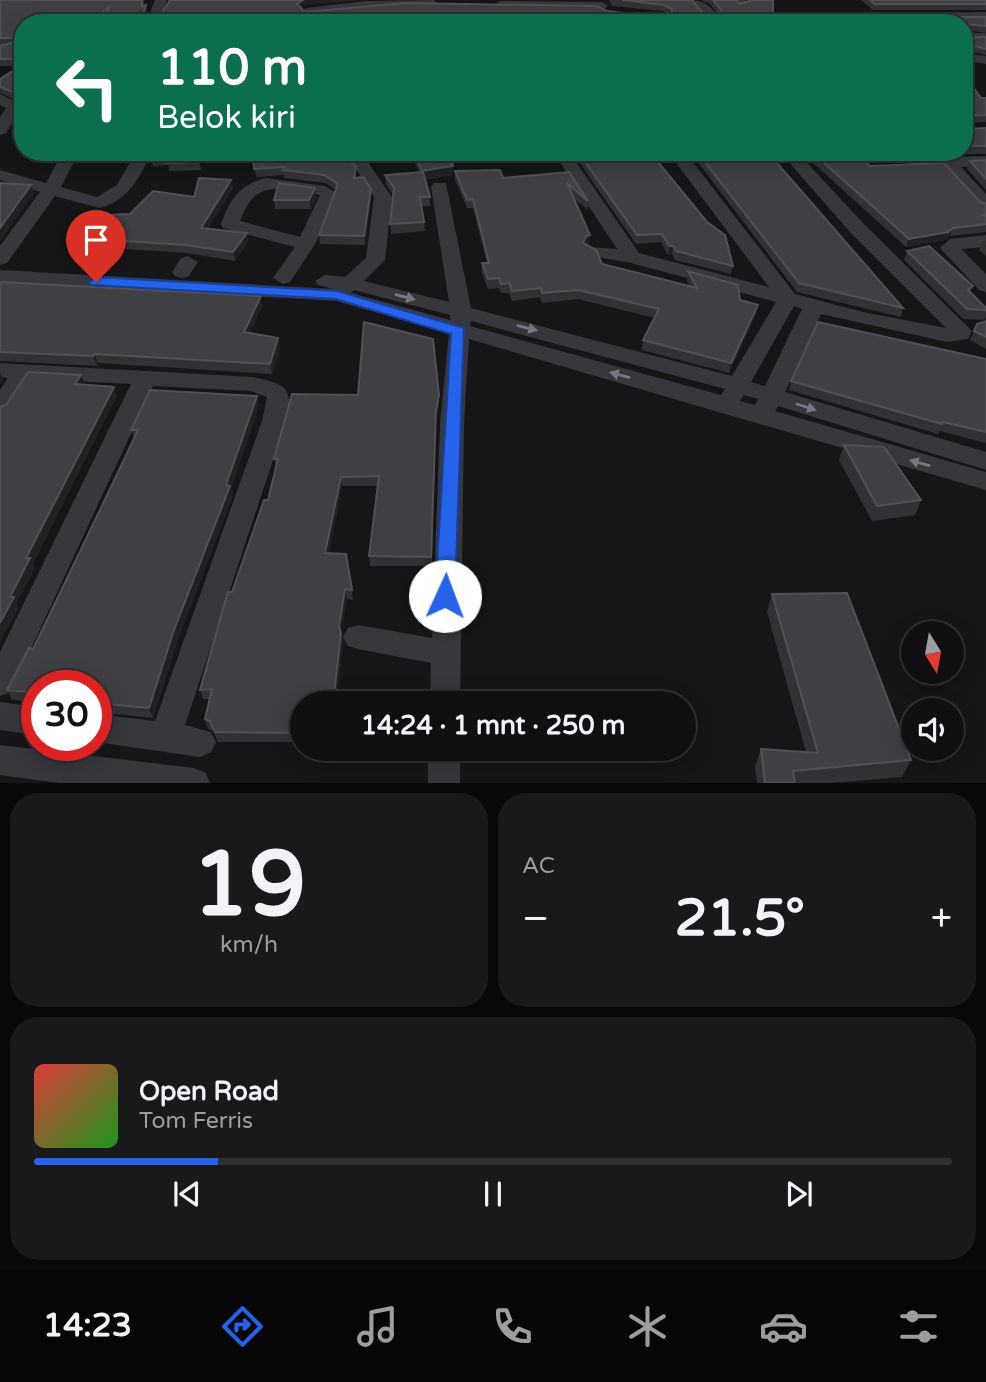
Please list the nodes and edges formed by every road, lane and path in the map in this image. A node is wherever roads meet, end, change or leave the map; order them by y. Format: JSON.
{"nodes":[{"id":1,"x":694,"y":0,"type":"edge"},
{"id":2,"x":852,"y":0,"type":"edge"},
{"id":3,"x":908,"y":0,"type":"edge"},
{"id":4,"x":601,"y":3,"type":"edge"},
{"id":5,"x":442,"y":4,"type":"edge"},
{"id":6,"x":488,"y":5,"type":"edge"},
{"id":7,"x":306,"y":12,"type":"edge"},
{"id":8,"x":620,"y":13,"type":"edge"},
{"id":9,"x":710,"y":14,"type":"edge"},
{"id":10,"x":867,"y":14,"type":"edge"},
{"id":11,"x":922,"y":14,"type":"edge"},
{"id":12,"x":14,"y":108,"type":"edge"},
{"id":13,"x":0,"y":130,"type":"edge"},
{"id":14,"x":66,"y":161,"type":"edge"},
{"id":15,"x":138,"y":161,"type":"edge"},
{"id":16,"x":361,"y":161,"type":"edge"},
{"id":17,"x":567,"y":161,"type":"edge"},
{"id":18,"x":683,"y":161,"type":"edge"},
{"id":19,"x":797,"y":161,"type":"edge"},
{"id":20,"x":918,"y":161,"type":"edge"},
{"id":21,"x":947,"y":161,"type":"edge"},
{"id":22,"x":894,"y":165,"type":"edge"},
{"id":23,"x":0,"y":175,"type":"edge"},
{"id":24,"x":440,"y":187,"type":"dead end"},
{"id":25,"x":51,"y":189,"type":"junction"},
{"id":26,"x":112,"y":198,"type":"joint"},
{"id":27,"x":986,"y":205,"type":"edge"},
{"id":28,"x":986,"y":241,"type":"edge"},
{"id":29,"x":306,"y":244,"type":"junction"},
{"id":30,"x":594,"y":251,"type":"edge"},
{"id":31,"x":632,"y":257,"type":"junction"},
{"id":32,"x":0,"y":262,"type":"edge"},
{"id":33,"x":763,"y":267,"type":"junction"},
{"id":34,"x":0,"y":276,"type":"edge"},
{"id":35,"x":284,"y":278,"type":"junction"},
{"id":36,"x":734,"y":284,"type":"junction"},
{"id":37,"x":986,"y":286,"type":"edge"},
{"id":38,"x":343,"y":289,"type":"junction"},
{"id":39,"x":788,"y":299,"type":"junction"},
{"id":40,"x":814,"y":306,"type":"junction"},
{"id":41,"x":460,"y":321,"type":"junction"},
{"id":42,"x":11,"y":371,"type":"edge"},
{"id":43,"x":146,"y":377,"type":"junction"},
{"id":44,"x":733,"y":395,"type":"junction"},
{"id":45,"x":767,"y":405,"type":"junction"},
{"id":46,"x":0,"y":408,"type":"edge"},
{"id":47,"x":986,"y":461,"type":"edge"},
{"id":48,"x":986,"y":481,"type":"edge"},
{"id":49,"x":358,"y":637,"type":"dead end"},
{"id":50,"x":445,"y":653,"type":"junction"},
{"id":51,"x":0,"y":683,"type":"edge"},
{"id":52,"x":445,"y":691,"type":"edge"},
{"id":53,"x":0,"y":716,"type":"edge"},
{"id":54,"x":21,"y":718,"type":"edge"},
{"id":55,"x":112,"y":731,"type":"edge"},
{"id":56,"x":164,"y":738,"type":"junction"},
{"id":57,"x":200,"y":742,"type":"dead end"},
{"id":58,"x":0,"y":760,"type":"edge"},
{"id":59,"x":444,"y":761,"type":"edge"},
{"id":60,"x":118,"y":779,"type":"edge"},
{"id":61,"x":194,"y":783,"type":"edge"},
{"id":62,"x":444,"y":783,"type":"edge"}],
"edges":[{"from":1,"to":9,"type":"street"},
{"from":2,"to":10,"type":"street"},
{"from":3,"to":11,"type":"street"},
{"from":4,"to":6,"type":"street"},
{"from":4,"to":8,"type":"street"},
{"from":5,"to":7,"type":"street"},
{"from":12,"to":13,"type":"street"},
{"from":14,"to":25,"type":"street"},
{"from":15,"to":26,"type":"street"},
{"from":16,"to":38,"type":"street"},
{"from":17,"to":31,"type":"street"},
{"from":18,"to":33,"type":"street"},
{"from":19,"to":40,"type":"street"},
{"from":20,"to":22,"type":"street"},
{"from":21,"to":27,"type":"street"},
{"from":23,"to":25,"type":"street"},
{"from":24,"to":41,"type":"street"},
{"from":25,"to":26,"type":"street"},
{"from":25,"to":32,"type":"street"},
{"from":28,"to":37,"type":"street"},
{"from":29,"to":29,"type":"street"},
{"from":29,"to":35,"type":"street"},
{"from":30,"to":31,"type":"street"},
{"from":31,"to":36,"type":"street"},
{"from":32,"to":35,"type":"street"},
{"from":33,"to":36,"type":"street"},
{"from":33,"to":39,"type":"street"},
{"from":34,"to":38,"type":"street"},
{"from":35,"to":38,"type":"street"},
{"from":36,"to":39,"type":"street"},
{"from":38,"to":41,"type":"street"},
{"from":39,"to":40,"type":"street"},
{"from":39,"to":44,"type":"street"},
{"from":40,"to":45,"type":"street"},
{"from":41,"to":44,"type":"street"},
{"from":41,"to":50,"type":"street"},
{"from":42,"to":43,"type":"street"},
{"from":42,"to":46,"type":"street"},
{"from":43,"to":51,"type":"street"},
{"from":43,"to":56,"type":"street"},
{"from":44,"to":45,"type":"street"},
{"from":45,"to":47,"type":"street","one_way":true},
{"from":48,"to":45,"type":"street","one_way":true},
{"from":49,"to":50,"type":"street"},
{"from":50,"to":52,"type":"street"},
{"from":53,"to":54,"type":"street"},
{"from":55,"to":56,"type":"street"},
{"from":56,"to":57,"type":"street"},
{"from":58,"to":60,"type":"street"},
{"from":59,"to":62,"type":"street"},
{"from":60,"to":61,"type":"street"}]}
